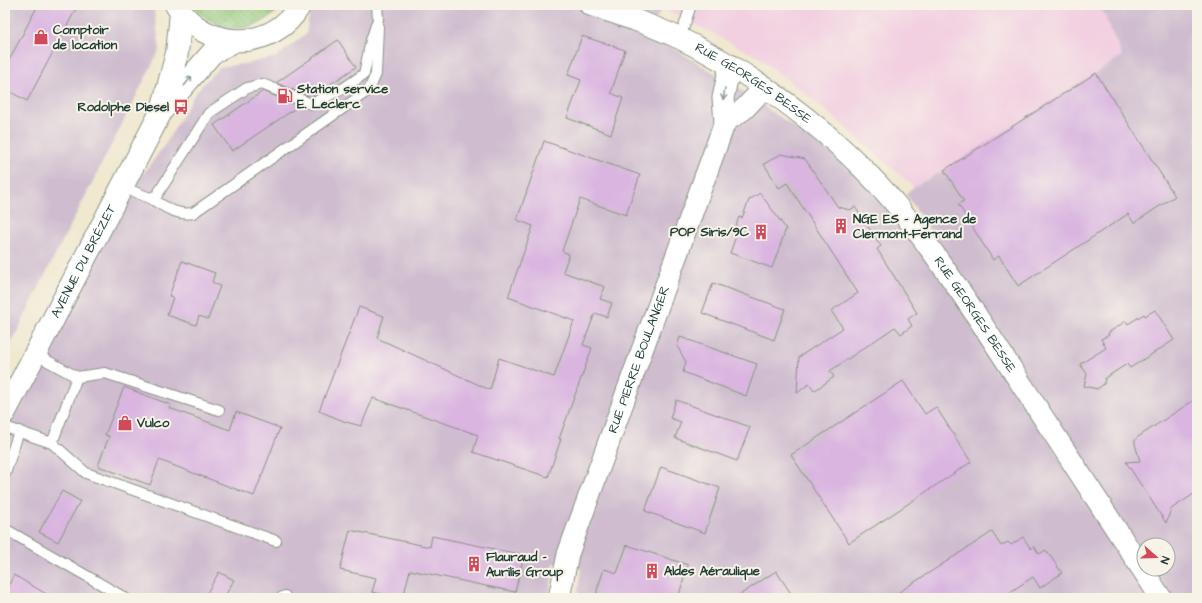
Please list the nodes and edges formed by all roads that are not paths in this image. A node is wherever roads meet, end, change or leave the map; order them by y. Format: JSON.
{"nodes":[{"id":1,"x":378,"y":5,"type":"edge"},
{"id":2,"x":590,"y":5,"type":"edge"},
{"id":3,"x":691,"y":5,"type":"edge"},
{"id":4,"x":301,"y":7,"type":"edge"},
{"id":5,"x":179,"y":9,"type":"edge"},
{"id":6,"x":378,"y":19,"type":"junction"},
{"id":7,"x":680,"y":39,"type":"junction"},
{"id":8,"x":234,"y":41,"type":"junction"},
{"id":9,"x":730,"y":65,"type":"junction"},
{"id":10,"x":765,"y":87,"type":"junction"},
{"id":11,"x":162,"y":110,"type":"junction"},
{"id":12,"x":725,"y":122,"type":"junction"},
{"id":13,"x":122,"y":188,"type":"junction"},
{"id":14,"x":150,"y":198,"type":"junction"},
{"id":15,"x":35,"y":354,"type":"junction"},
{"id":16,"x":78,"y":377,"type":"junction"},
{"id":17,"x":8,"y":398,"type":"edge"},
{"id":18,"x":219,"y":410,"type":"dead end"},
{"id":19,"x":5,"y":427,"type":"edge"},
{"id":20,"x":20,"y":431,"type":"junction"},
{"id":21,"x":52,"y":443,"type":"junction"},
{"id":22,"x":5,"y":474,"type":"edge"},
{"id":23,"x":5,"y":530,"type":"edge"},
{"id":24,"x":276,"y":541,"type":"dead end"},
{"id":25,"x":125,"y":598,"type":"edge"},
{"id":26,"x":559,"y":598,"type":"edge"},
{"id":27,"x":1161,"y":598,"type":"edge"}],
"edges":[{"from":1,"to":6,"type":"lane"},
{"from":2,"to":7,"type":"street","name":"RUE GEORGES BESSE"},
{"from":3,"to":7,"type":"lane"},
{"from":4,"to":8,"type":"street"},
{"from":5,"to":8,"type":"street"},
{"from":5,"to":11,"type":"street","name":"AVENUE DU BRÉZET"},
{"from":6,"to":14,"type":"lane"},
{"from":6,"to":14,"type":"lane"},
{"from":7,"to":9,"type":"street","name":"RUE GEORGES BESSE"},
{"from":11,"to":8,"type":"street","name":"AVENUE DU BRÉZET","one_way":true},
{"from":9,"to":10,"type":"street","name":"RUE GEORGES BESSE"},
{"from":9,"to":12,"type":"street","name":"RUE PIERRE BOULANGER","one_way":true},
{"from":10,"to":12,"type":"street"},
{"from":10,"to":27,"type":"street","name":"RUE GEORGES BESSE"},
{"from":11,"to":13,"type":"street","name":"AVENUE DU BRÉZET"},
{"from":12,"to":26,"type":"street","name":"RUE PIERRE BOULANGER"},
{"from":13,"to":14,"type":"lane"},
{"from":13,"to":15,"type":"street","name":"AVENUE DU BRÉZET"},
{"from":15,"to":16,"type":"lane"},
{"from":15,"to":17,"type":"street","name":"AVENUE DU BRÉZET"},
{"from":16,"to":18,"type":"lane"},
{"from":16,"to":21,"type":"lane"},
{"from":19,"to":20,"type":"lane"},
{"from":20,"to":21,"type":"lane"},
{"from":20,"to":22,"type":"lane"},
{"from":21,"to":24,"type":"lane"},
{"from":23,"to":25,"type":"lane"}]}
